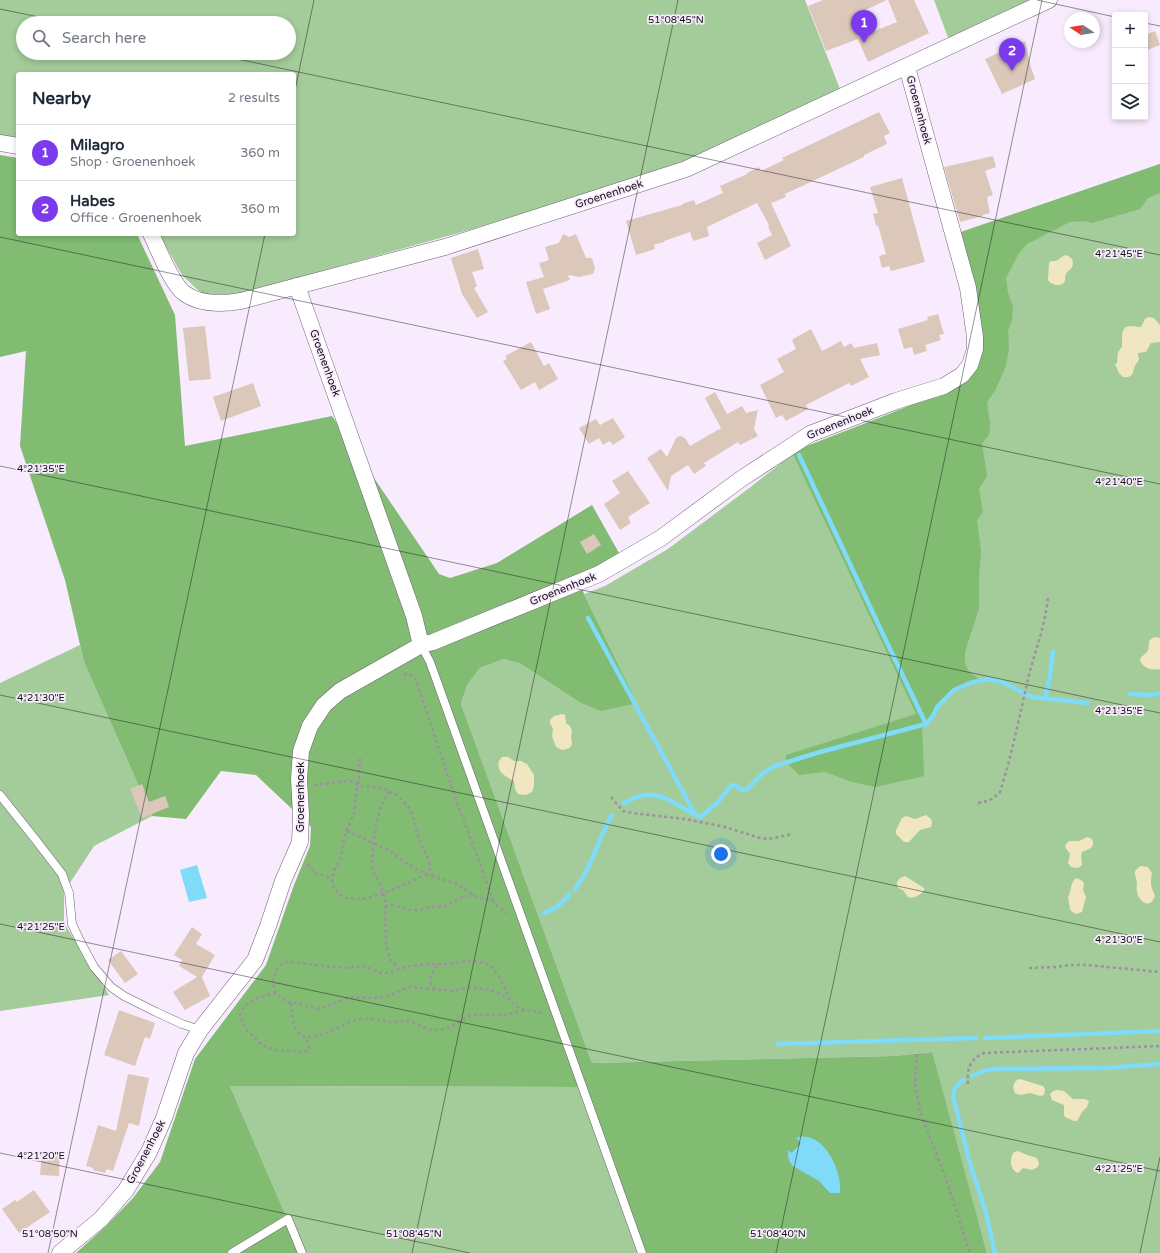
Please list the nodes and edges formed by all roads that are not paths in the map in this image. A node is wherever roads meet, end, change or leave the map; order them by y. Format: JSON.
{"nodes":[{"id":1,"x":1049,"y":0,"type":"edge"},
{"id":2,"x":907,"y":67,"type":"junction"},
{"id":3,"x":0,"y":143,"type":"edge"},
{"id":4,"x":16,"y":146,"type":"edge"},
{"id":5,"x":152,"y":236,"type":"edge"},
{"id":6,"x":297,"y":286,"type":"junction"},
{"id":7,"x":421,"y":645,"type":"junction"},
{"id":8,"x":0,"y":795,"type":"edge"},
{"id":9,"x":200,"y":1030,"type":"junction"},
{"id":10,"x":60,"y":1253,"type":"edge"},
{"id":11,"x":232,"y":1253,"type":"edge"},
{"id":12,"x":302,"y":1253,"type":"edge"},
{"id":13,"x":642,"y":1253,"type":"edge"}],
"edges":[{"from":1,"to":2,"type":"street","name":"Groenenhoek"},
{"from":2,"to":6,"type":"street","name":"Groenenhoek"},
{"from":2,"to":7,"type":"street","name":"Groenenhoek"},
{"from":3,"to":4,"type":"street"},
{"from":5,"to":6,"type":"street","name":"Groenenhoek"},
{"from":6,"to":7,"type":"street","name":"Groenenhoek"},
{"from":7,"to":9,"type":"street","name":"Groenenhoek"},
{"from":7,"to":13,"type":"lane"},
{"from":8,"to":9,"type":"lane"},
{"from":9,"to":10,"type":"street","name":"Groenenhoek"},
{"from":11,"to":12,"type":"lane"}]}
